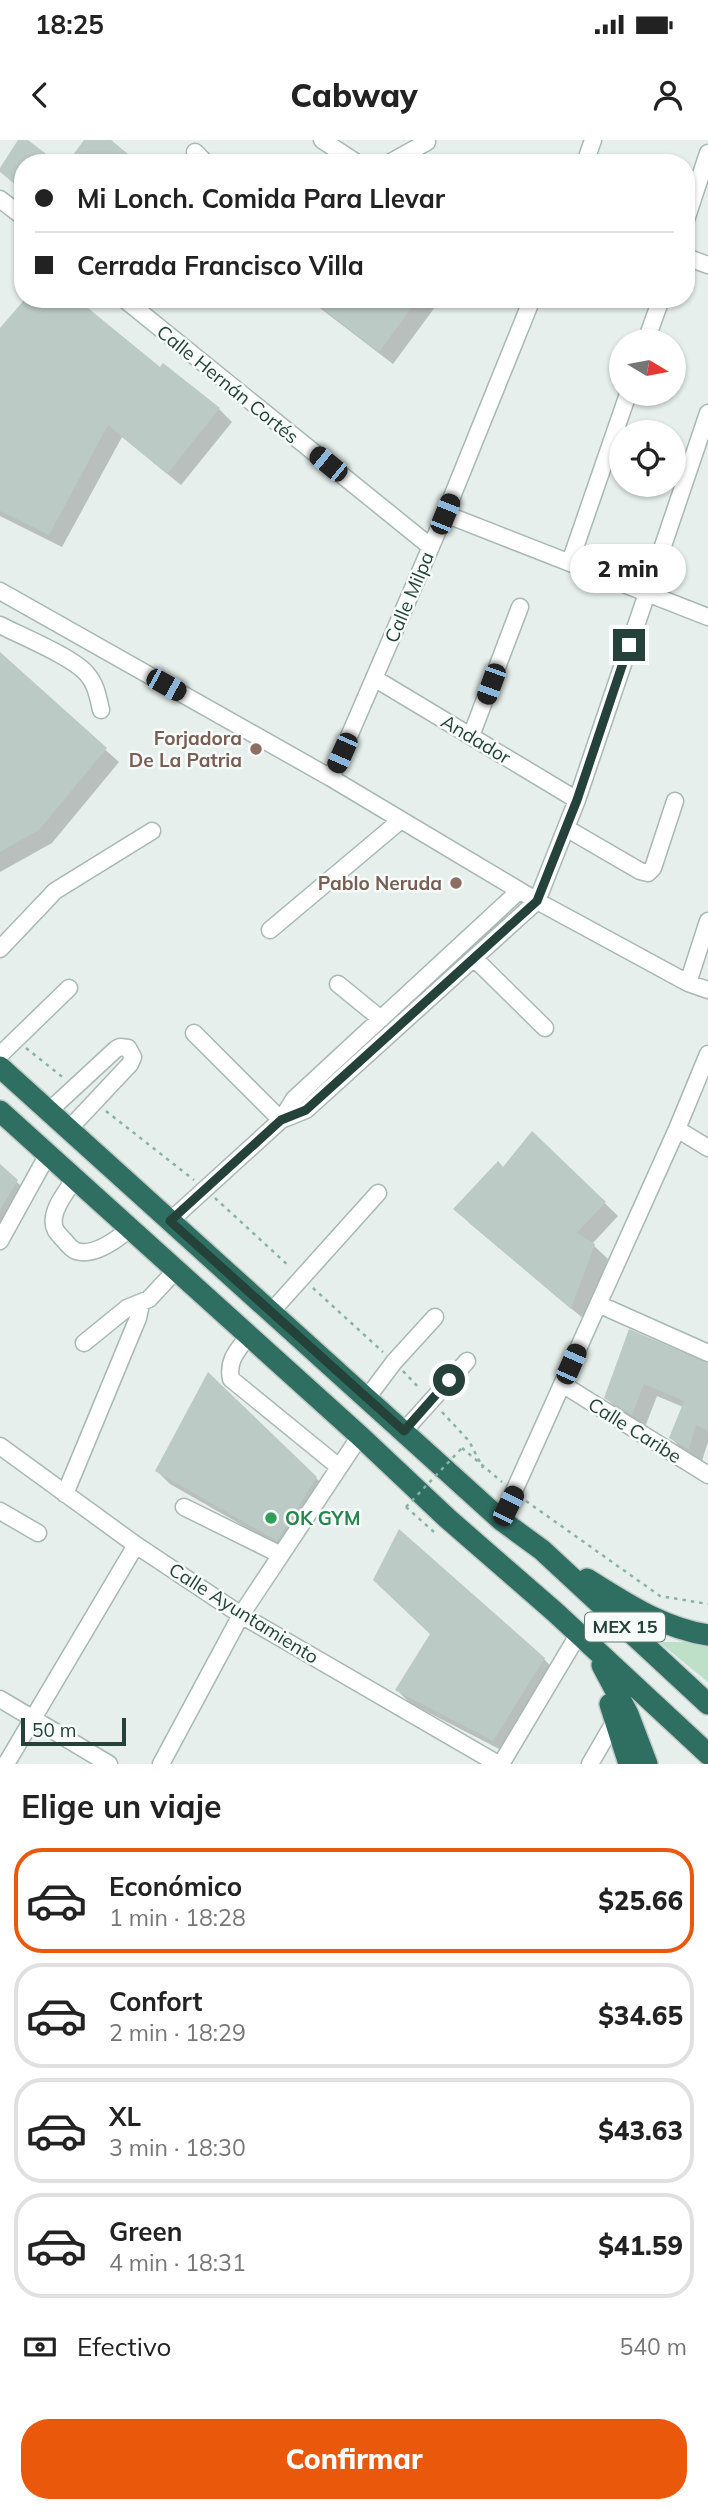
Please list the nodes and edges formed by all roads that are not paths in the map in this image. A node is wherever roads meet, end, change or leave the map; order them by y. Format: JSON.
{"nodes":[{"id":1,"x":322,"y":140,"type":"edge"},
{"id":2,"x":426,"y":142,"type":"dead end"},
{"id":3,"x":708,"y":153,"type":"edge"},
{"id":4,"x":341,"y":154,"type":"edge"},
{"id":5,"x":405,"y":154,"type":"edge"},
{"id":6,"x":695,"y":193,"type":"edge"},
{"id":7,"x":0,"y":199,"type":"edge"},
{"id":8,"x":14,"y":210,"type":"edge"},
{"id":9,"x":135,"y":308,"type":"edge"},
{"id":10,"x":528,"y":308,"type":"edge"},
{"id":11,"x":658,"y":308,"type":"edge"},
{"id":12,"x":650,"y":329,"type":"edge"},
{"id":13,"x":624,"y":406,"type":"edge"},
{"id":14,"x":708,"y":413,"type":"edge"},
{"id":15,"x":445,"y":514,"type":"junction"},
{"id":16,"x":430,"y":547,"type":"junction"},
{"id":17,"x":570,"y":562,"type":"junction"},
{"id":18,"x":0,"y":591,"type":"edge"},
{"id":19,"x":647,"y":593,"type":"junction"},
{"id":20,"x":520,"y":607,"type":"dead end"},
{"id":21,"x":708,"y":617,"type":"edge"},
{"id":22,"x":0,"y":625,"type":"edge"},
{"id":23,"x":374,"y":678,"type":"junction"},
{"id":24,"x":101,"y":710,"type":"dead end"},
{"id":25,"x":471,"y":736,"type":"junction"},
{"id":26,"x":331,"y":778,"type":"junction"},
{"id":27,"x":577,"y":800,"type":"junction"},
{"id":28,"x":675,"y":801,"type":"dead end"},
{"id":29,"x":401,"y":820,"type":"junction"},
{"id":30,"x":566,"y":828,"type":"junction"},
{"id":31,"x":152,"y":831,"type":"dead end"},
{"id":32,"x":520,"y":891,"type":"junction"},
{"id":33,"x":537,"y":901,"type":"junction"},
{"id":34,"x":708,"y":921,"type":"edge"},
{"id":35,"x":270,"y":930,"type":"dead end"},
{"id":36,"x":0,"y":949,"type":"edge"},
{"id":37,"x":474,"y":958,"type":"junction"},
{"id":38,"x":688,"y":983,"type":"junction"},
{"id":39,"x":338,"y":984,"type":"dead end"},
{"id":40,"x":69,"y":988,"type":"dead end"},
{"id":41,"x":708,"y":990,"type":"edge"},
{"id":42,"x":381,"y":1019,"type":"junction"},
{"id":43,"x":545,"y":1027,"type":"dead end"},
{"id":44,"x":194,"y":1033,"type":"dead end"},
{"id":45,"x":708,"y":1054,"type":"edge"},
{"id":46,"x":0,"y":1055,"type":"edge"},
{"id":47,"x":0,"y":1067,"type":"edge"},
{"id":48,"x":0,"y":1111,"type":"edge"},
{"id":49,"x":49,"y":1111,"type":"junction"},
{"id":50,"x":281,"y":1120,"type":"junction"},
{"id":51,"x":69,"y":1129,"type":"junction"},
{"id":52,"x":677,"y":1129,"type":"junction"},
{"id":53,"x":708,"y":1149,"type":"edge"},
{"id":54,"x":48,"y":1154,"type":"junction"},
{"id":55,"x":75,"y":1178,"type":"junction"},
{"id":56,"x":378,"y":1193,"type":"dead end"},
{"id":57,"x":170,"y":1221,"type":"junction"},
{"id":58,"x":130,"y":1228,"type":"junction"},
{"id":59,"x":0,"y":1241,"type":"edge"},
{"id":60,"x":177,"y":1270,"type":"junction"},
{"id":61,"x":141,"y":1304,"type":"junction"},
{"id":62,"x":598,"y":1304,"type":"junction"},
{"id":63,"x":271,"y":1312,"type":"junction"},
{"id":64,"x":435,"y":1317,"type":"dead end"},
{"id":65,"x":249,"y":1335,"type":"junction"},
{"id":66,"x":84,"y":1343,"type":"dead end"},
{"id":67,"x":708,"y":1353,"type":"edge"},
{"id":68,"x":467,"y":1360,"type":"dead end"},
{"id":69,"x":562,"y":1384,"type":"junction"},
{"id":70,"x":367,"y":1398,"type":"junction"},
{"id":71,"x":404,"y":1431,"type":"junction"},
{"id":72,"x":360,"y":1436,"type":"junction"},
{"id":73,"x":0,"y":1446,"type":"edge"},
{"id":74,"x":339,"y":1468,"type":"junction"},
{"id":75,"x":708,"y":1475,"type":"edge"},
{"id":76,"x":65,"y":1494,"type":"junction"},
{"id":77,"x":184,"y":1507,"type":"dead end"},
{"id":78,"x":0,"y":1511,"type":"edge"},
{"id":79,"x":501,"y":1520,"type":"junction"},
{"id":80,"x":38,"y":1533,"type":"dead end"},
{"id":81,"x":136,"y":1545,"type":"junction"},
{"id":82,"x":542,"y":1550,"type":"junction"},
{"id":83,"x":281,"y":1555,"type":"junction"},
{"id":84,"x":241,"y":1615,"type":"junction"},
{"id":85,"x":708,"y":1635,"type":"edge"},
{"id":86,"x":582,"y":1639,"type":"junction"},
{"id":87,"x":0,"y":1699,"type":"edge"},
{"id":88,"x":708,"y":1704,"type":"edge"},
{"id":89,"x":33,"y":1718,"type":"junction"},
{"id":90,"x":616,"y":1719,"type":"junction"},
{"id":91,"x":708,"y":1754,"type":"edge"},
{"id":92,"x":6,"y":1764,"type":"edge"},
{"id":93,"x":109,"y":1764,"type":"edge"},
{"id":94,"x":161,"y":1764,"type":"edge"},
{"id":95,"x":499,"y":1764,"type":"edge"},
{"id":96,"x":590,"y":1764,"type":"edge"},
{"id":97,"x":629,"y":1764,"type":"edge"},
{"id":98,"x":647,"y":1764,"type":"edge"}],
"edges":[{"from":1,"to":4,"type":"street"},
{"from":2,"to":5,"type":"street"},
{"from":3,"to":6,"type":"street"},
{"from":7,"to":8,"type":"street"},
{"from":9,"to":16,"type":"street","name":"Calle Hernán Cortés"},
{"from":10,"to":15,"type":"street","name":"Calle Milpa"},
{"from":11,"to":12,"type":"street"},
{"from":13,"to":17,"type":"street"},
{"from":14,"to":19,"type":"street"},
{"from":15,"to":16,"type":"street","name":"Calle Milpa"},
{"from":15,"to":17,"type":"street"},
{"from":16,"to":23,"type":"street","name":"Calle Milpa"},
{"from":17,"to":19,"type":"street"},
{"from":18,"to":26,"type":"street"},
{"from":19,"to":21,"type":"street"},
{"from":19,"to":27,"type":"street"},
{"from":20,"to":25,"type":"street"},
{"from":22,"to":24,"type":"street"},
{"from":23,"to":25,"type":"street","name":"Andador"},
{"from":23,"to":26,"type":"street","name":"Calle Milpa"},
{"from":25,"to":27,"type":"street","name":"Andador"},
{"from":26,"to":29,"type":"street"},
{"from":27,"to":30,"type":"street"},
{"from":28,"to":30,"type":"street"},
{"from":29,"to":32,"type":"street"},
{"from":29,"to":35,"type":"street"},
{"from":30,"to":33,"type":"street"},
{"from":31,"to":36,"type":"street"},
{"from":32,"to":33,"type":"street"},
{"from":32,"to":42,"type":"street"},
{"from":33,"to":37,"type":"street"},
{"from":33,"to":38,"type":"street"},
{"from":34,"to":38,"type":"street"},
{"from":37,"to":43,"type":"street"},
{"from":37,"to":50,"type":"street"},
{"from":38,"to":41,"type":"street"},
{"from":39,"to":42,"type":"street"},
{"from":40,"to":46,"type":"street"},
{"from":42,"to":50,"type":"street"},
{"from":44,"to":50,"type":"street"},
{"from":45,"to":52,"type":"street"},
{"from":47,"to":49,"type":"highway","number":"MEX 15"},
{"from":48,"to":54,"type":"highway","number":"MEX 15"},
{"from":49,"to":51,"type":"highway","number":"MEX 15"},
{"from":49,"to":51,"type":"street"},
{"from":50,"to":57,"type":"street"},
{"from":51,"to":57,"type":"highway","number":"MEX 15"},
{"from":52,"to":53,"type":"street"},
{"from":52,"to":62,"type":"street"},
{"from":54,"to":55,"type":"highway","number":"MEX 15"},
{"from":54,"to":59,"type":"street"},
{"from":55,"to":58,"type":"highway","number":"MEX 15"},
{"from":55,"to":58,"type":"street"},
{"from":56,"to":63,"type":"street"},
{"from":57,"to":63,"type":"highway","number":"MEX 15"},
{"from":58,"to":60,"type":"highway","number":"MEX 15"},
{"from":60,"to":61,"type":"street"},
{"from":60,"to":65,"type":"highway","number":"MEX 15"},
{"from":61,"to":66,"type":"street"},
{"from":61,"to":76,"type":"street"},
{"from":62,"to":67,"type":"street"},
{"from":62,"to":69,"type":"street"},
{"from":63,"to":70,"type":"highway","number":"MEX 15"},
{"from":64,"to":70,"type":"street"},
{"from":65,"to":72,"type":"highway","number":"MEX 15"},
{"from":65,"to":74,"type":"street"},
{"from":68,"to":71,"type":"street"},
{"from":69,"to":75,"type":"street","name":"Calle Caribe"},
{"from":69,"to":79,"type":"street"},
{"from":70,"to":71,"type":"highway","number":"MEX 15"},
{"from":71,"to":79,"type":"highway","number":"MEX 15"},
{"from":72,"to":74,"type":"street"},
{"from":72,"to":86,"type":"highway","number":"MEX 15"},
{"from":73,"to":76,"type":"street","name":"Calle Ayuntamiento"},
{"from":74,"to":83,"type":"street"},
{"from":76,"to":81,"type":"street","name":"Calle Ayuntamiento"},
{"from":77,"to":83,"type":"street"},
{"from":78,"to":80,"type":"street"},
{"from":79,"to":82,"type":"highway","number":"MEX 15"},
{"from":81,"to":84,"type":"street","name":"Calle Ayuntamiento"},
{"from":81,"to":89,"type":"street"},
{"from":82,"to":85,"type":"highway"},
{"from":82,"to":88,"type":"highway","number":"MEX 15"},
{"from":83,"to":84,"type":"street"},
{"from":84,"to":94,"type":"street"},
{"from":84,"to":95,"type":"street","name":"Calle Ayuntamiento"},
{"from":86,"to":90,"type":"highway"},
{"from":86,"to":91,"type":"highway","number":"MEX 15"},
{"from":86,"to":95,"type":"street"},
{"from":86,"to":98,"type":"highway"},
{"from":87,"to":89,"type":"street"},
{"from":89,"to":92,"type":"street"},
{"from":89,"to":93,"type":"street"},
{"from":90,"to":96,"type":"street"},
{"from":90,"to":97,"type":"highway"}]}
